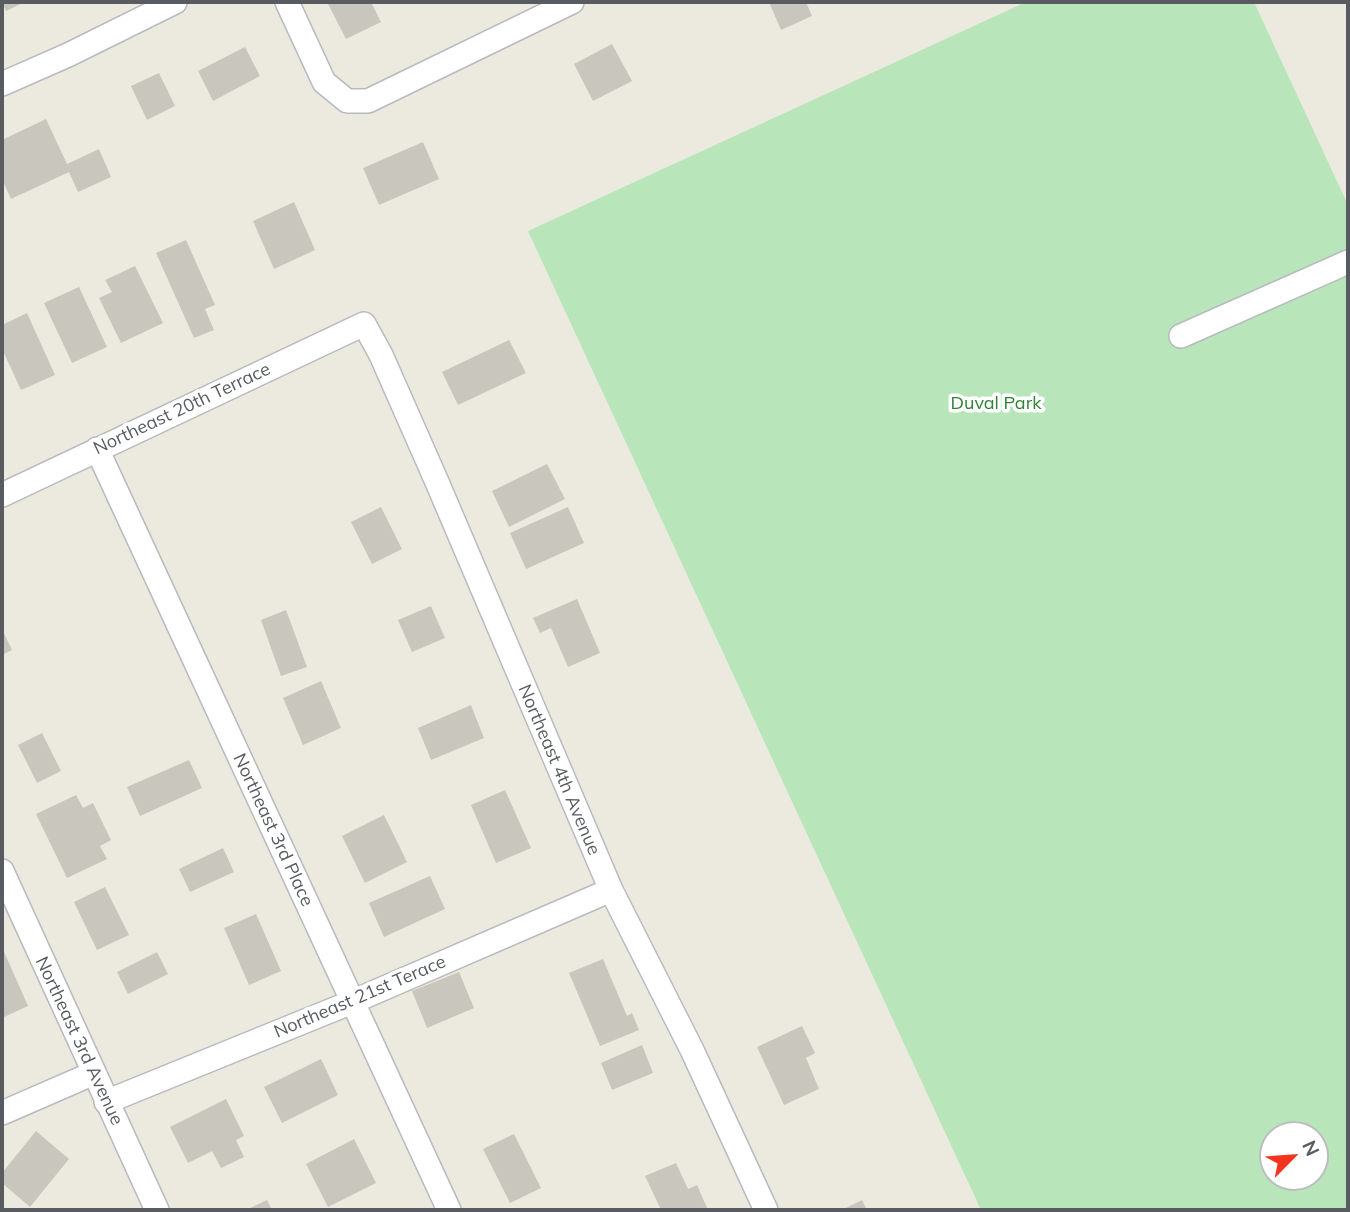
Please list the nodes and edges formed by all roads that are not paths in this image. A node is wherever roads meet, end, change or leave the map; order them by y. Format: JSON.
{"nodes":[{"id":1,"x":175,"y":2,"type":"edge"},
{"id":2,"x":287,"y":2,"type":"edge"},
{"id":3,"x":572,"y":2,"type":"edge"},
{"id":4,"x":2,"y":84,"type":"edge"},
{"id":5,"x":1348,"y":262,"type":"edge"},
{"id":6,"x":364,"y":324,"type":"joint"},
{"id":7,"x":1181,"y":336,"type":"dead end"},
{"id":8,"x":97,"y":449,"type":"junction"},
{"id":9,"x":2,"y":495,"type":"edge"},
{"id":10,"x":2,"y":872,"type":"edge"},
{"id":11,"x":611,"y":890,"type":"junction"},
{"id":12,"x":352,"y":1002,"type":"junction"},
{"id":13,"x":93,"y":1073,"type":"junction"},
{"id":14,"x":106,"y":1102,"type":"junction"},
{"id":15,"x":2,"y":1113,"type":"edge"},
{"id":16,"x":157,"y":1210,"type":"edge"},
{"id":17,"x":449,"y":1210,"type":"edge"},
{"id":18,"x":766,"y":1210,"type":"edge"}],
"edges":[{"from":1,"to":4,"type":"street"},
{"from":2,"to":3,"type":"street"},
{"from":5,"to":7,"type":"street"},
{"from":6,"to":8,"type":"street","name":"Northeast 20th Terrace"},
{"from":6,"to":11,"type":"street","name":"Northeast 4th Avenue"},
{"from":8,"to":9,"type":"street","name":"Northeast 20th Terrace"},
{"from":8,"to":12,"type":"street","name":"Northeast 3rd Place"},
{"from":10,"to":13,"type":"street","name":"Northeast 3rd Avenue"},
{"from":11,"to":12,"type":"street","name":"Northeast 21st Terace"},
{"from":11,"to":18,"type":"street","name":"Northeast 4th Avenue"},
{"from":12,"to":14,"type":"street","name":"Northeast 21st Terace"},
{"from":12,"to":17,"type":"street","name":"Northeast 3rd Place"},
{"from":13,"to":14,"type":"street","name":"Northeast 3rd Avenue"},
{"from":13,"to":15,"type":"street"},
{"from":14,"to":16,"type":"street","name":"Northeast 3rd Avenue"}]}
